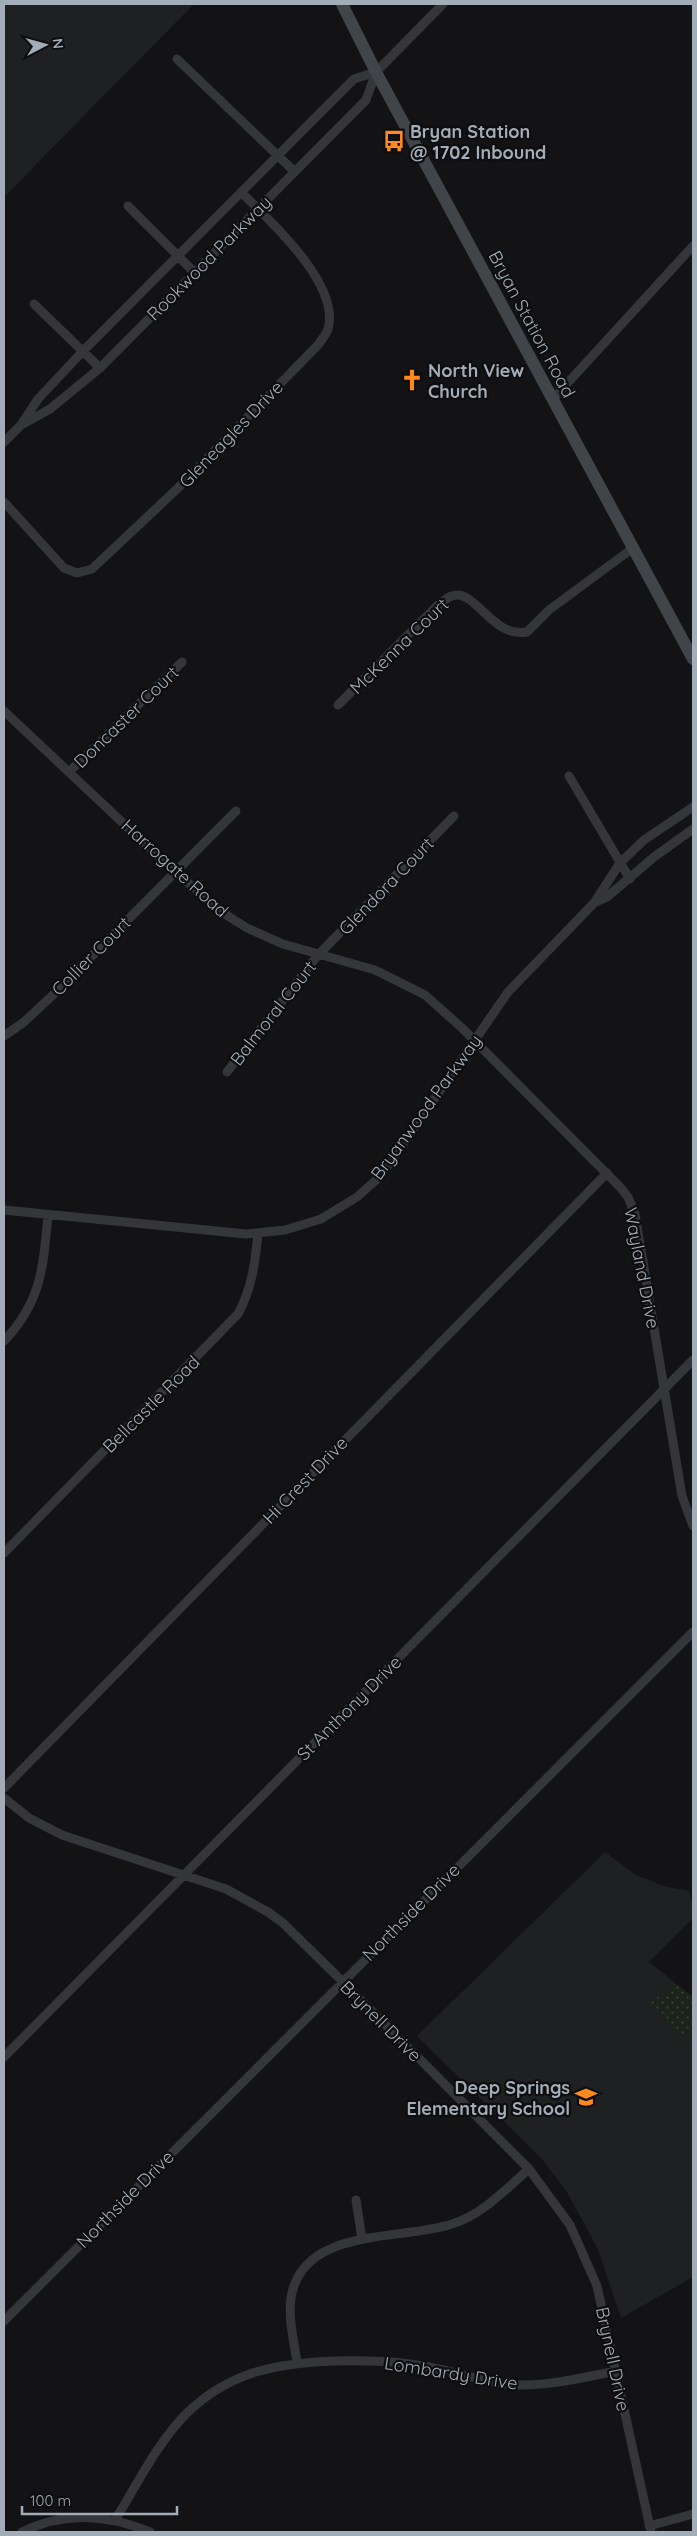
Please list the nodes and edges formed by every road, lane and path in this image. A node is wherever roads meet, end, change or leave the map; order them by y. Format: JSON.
{"nodes":[{"id":1,"x":342,"y":4,"type":"edge"},
{"id":2,"x":443,"y":4,"type":"edge"},
{"id":3,"x":177,"y":59,"type":"dead end"},
{"id":4,"x":376,"y":72,"type":"junction"},
{"id":5,"x":278,"y":156,"type":"junction"},
{"id":6,"x":294,"y":171,"type":"junction"},
{"id":7,"x":241,"y":192,"type":"junction"},
{"id":8,"x":128,"y":206,"type":"dead end"},
{"id":9,"x":258,"y":209,"type":"junction"},
{"id":10,"x":693,"y":246,"type":"edge"},
{"id":11,"x":178,"y":256,"type":"junction"},
{"id":12,"x":194,"y":272,"type":"junction"},
{"id":13,"x":34,"y":304,"type":"dead end"},
{"id":14,"x":83,"y":351,"type":"junction"},
{"id":15,"x":100,"y":368,"type":"junction"},
{"id":16,"x":553,"y":399,"type":"junction"},
{"id":17,"x":21,"y":425,"type":"junction"},
{"id":18,"x":4,"y":442,"type":"edge"},
{"id":19,"x":4,"y":502,"type":"edge"},
{"id":20,"x":633,"y":548,"type":"junction"},
{"id":21,"x":693,"y":659,"type":"edge"},
{"id":22,"x":182,"y":662,"type":"dead end"},
{"id":23,"x":338,"y":705,"type":"dead end"},
{"id":24,"x":4,"y":711,"type":"edge"},
{"id":25,"x":70,"y":771,"type":"junction"},
{"id":26,"x":569,"y":776,"type":"dead end"},
{"id":27,"x":693,"y":807,"type":"edge"},
{"id":28,"x":236,"y":811,"type":"dead end"},
{"id":29,"x":454,"y":816,"type":"dead end"},
{"id":30,"x":693,"y":829,"type":"edge"},
{"id":31,"x":620,"y":862,"type":"junction"},
{"id":32,"x":175,"y":872,"type":"junction"},
{"id":33,"x":630,"y":879,"type":"junction"},
{"id":34,"x":594,"y":902,"type":"junction"},
{"id":35,"x":318,"y":955,"type":"junction"},
{"id":36,"x":4,"y":1036,"type":"edge"},
{"id":37,"x":474,"y":1040,"type":"junction"},
{"id":38,"x":228,"y":1072,"type":"dead end"},
{"id":39,"x":607,"y":1173,"type":"junction"},
{"id":40,"x":4,"y":1210,"type":"edge"},
{"id":41,"x":48,"y":1215,"type":"junction"},
{"id":42,"x":258,"y":1234,"type":"junction"},
{"id":43,"x":4,"y":1340,"type":"edge"},
{"id":44,"x":693,"y":1360,"type":"edge"},
{"id":45,"x":664,"y":1390,"type":"junction"},
{"id":46,"x":693,"y":1526,"type":"edge"},
{"id":47,"x":4,"y":1553,"type":"edge"},
{"id":48,"x":693,"y":1632,"type":"edge"},
{"id":49,"x":4,"y":1788,"type":"edge"},
{"id":50,"x":4,"y":1798,"type":"edge"},
{"id":51,"x":183,"y":1876,"type":"junction"},
{"id":52,"x":342,"y":1981,"type":"junction"},
{"id":53,"x":4,"y":2057,"type":"edge"},
{"id":54,"x":529,"y":2169,"type":"junction"},
{"id":55,"x":356,"y":2200,"type":"dead end"},
{"id":56,"x":362,"y":2239,"type":"junction"},
{"id":57,"x":4,"y":2321,"type":"edge"},
{"id":58,"x":297,"y":2362,"type":"junction"},
{"id":59,"x":617,"y":2371,"type":"junction"},
{"id":60,"x":693,"y":2514,"type":"edge"},
{"id":61,"x":115,"y":2520,"type":"junction"},
{"id":62,"x":650,"y":2529,"type":"edge"},
{"id":63,"x":22,"y":2532,"type":"edge"},
{"id":64,"x":150,"y":2532,"type":"edge"}],
"edges":[{"from":1,"to":4,"type":"main road","name":"Bryan Station Road"},
{"from":2,"to":4,"type":"street","name":"Rookwood Parkway"},
{"from":3,"to":5,"type":"street"},
{"from":4,"to":5,"type":"street","name":"Rookwood Parkway"},
{"from":4,"to":6,"type":"street","name":"Rookwood Parkway"},
{"from":4,"to":16,"type":"main road","name":"Bryan Station Road"},
{"from":5,"to":6,"type":"street"},
{"from":5,"to":7,"type":"street","name":"Rookwood Parkway"},
{"from":6,"to":9,"type":"street","name":"Rookwood Parkway"},
{"from":7,"to":9,"type":"street","name":"Gleneagles Drive"},
{"from":7,"to":11,"type":"street","name":"Rookwood Parkway"},
{"from":8,"to":11,"type":"street"},
{"from":9,"to":12,"type":"street","name":"Rookwood Parkway"},
{"from":9,"to":19,"type":"street","name":"Gleneagles Drive"},
{"from":10,"to":16,"type":"street"},
{"from":11,"to":12,"type":"street"},
{"from":11,"to":14,"type":"street","name":"Rookwood Parkway"},
{"from":12,"to":15,"type":"street","name":"Rookwood Parkway"},
{"from":13,"to":14,"type":"street"},
{"from":14,"to":15,"type":"street"},
{"from":14,"to":17,"type":"street","name":"Rookwood Parkway"},
{"from":15,"to":17,"type":"street","name":"Rookwood Parkway"},
{"from":16,"to":20,"type":"main road","name":"Bryan Station Road"},
{"from":17,"to":18,"type":"street","name":"Rookwood Parkway"},
{"from":20,"to":21,"type":"main road","name":"Bryan Station Road"},
{"from":20,"to":23,"type":"street","name":"McKenna Court"},
{"from":22,"to":25,"type":"street","name":"Doncaster Court"},
{"from":24,"to":25,"type":"street","name":"Harrogate Road"},
{"from":25,"to":32,"type":"street","name":"Harrogate Road"},
{"from":26,"to":31,"type":"street"},
{"from":27,"to":31,"type":"street","name":"Bryanwood Parkway"},
{"from":28,"to":32,"type":"street","name":"Collier Court"},
{"from":29,"to":35,"type":"street","name":"Glendora Court"},
{"from":30,"to":33,"type":"street","name":"Bryanwood Parkway"},
{"from":31,"to":33,"type":"street"},
{"from":31,"to":34,"type":"street","name":"Bryanwood Parkway"},
{"from":32,"to":35,"type":"street","name":"Harrogate Road"},
{"from":32,"to":36,"type":"street","name":"Collier Court"},
{"from":33,"to":34,"type":"street","name":"Bryanwood Parkway"},
{"from":34,"to":37,"type":"street","name":"Bryanwood Parkway"},
{"from":35,"to":37,"type":"street","name":"Harrogate Road"},
{"from":35,"to":38,"type":"street","name":"Balmoral Court"},
{"from":37,"to":39,"type":"street","name":"Wayland Drive"},
{"from":37,"to":42,"type":"street","name":"Bryanwood Parkway"},
{"from":39,"to":45,"type":"street","name":"Wayland Drive"},
{"from":39,"to":49,"type":"street","name":"Hi Crest Drive"},
{"from":40,"to":41,"type":"street","name":"Bryanwood Parkway"},
{"from":41,"to":42,"type":"street","name":"Bryanwood Parkway"},
{"from":41,"to":43,"type":"street"},
{"from":42,"to":47,"type":"street","name":"Bellcastle Road"},
{"from":44,"to":45,"type":"street","name":"St Anthony Drive"},
{"from":45,"to":46,"type":"street","name":"Wayland Drive"},
{"from":45,"to":51,"type":"street","name":"St Anthony Drive"},
{"from":48,"to":52,"type":"street","name":"Northside Drive"},
{"from":50,"to":51,"type":"street","name":"Brynell Drive"},
{"from":51,"to":52,"type":"street","name":"Brynell Drive"},
{"from":51,"to":53,"type":"street","name":"St Anthony Drive"},
{"from":52,"to":54,"type":"street","name":"Brynell Drive"},
{"from":52,"to":57,"type":"street","name":"Northside Drive"},
{"from":54,"to":56,"type":"street"},
{"from":54,"to":59,"type":"street","name":"Brynell Drive"},
{"from":55,"to":56,"type":"street"},
{"from":56,"to":58,"type":"street"},
{"from":58,"to":59,"type":"street","name":"Lombardy Drive"},
{"from":58,"to":61,"type":"street","name":"Lombardy Drive"},
{"from":59,"to":62,"type":"street","name":"Brynell Drive"},
{"from":60,"to":62,"type":"street"},
{"from":61,"to":63,"type":"street"},
{"from":61,"to":64,"type":"street"}]}
